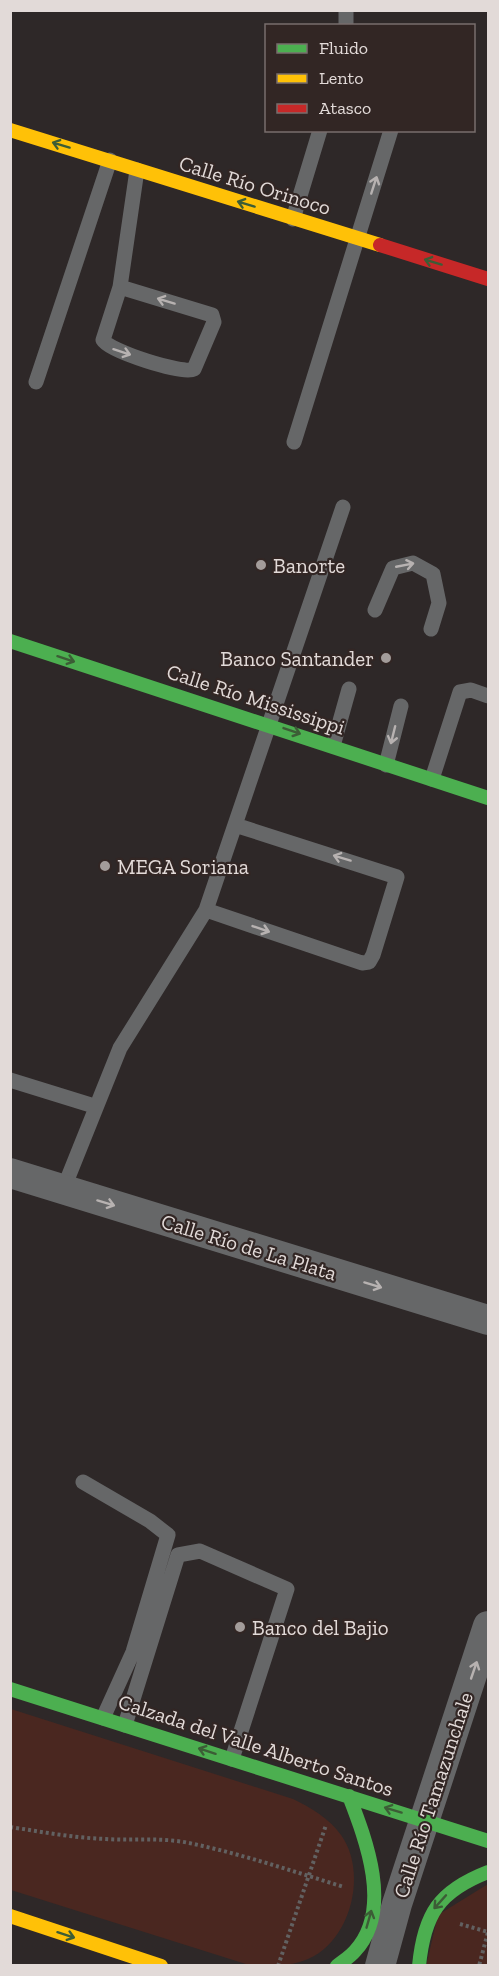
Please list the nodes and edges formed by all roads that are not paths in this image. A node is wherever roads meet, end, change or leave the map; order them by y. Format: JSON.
{"nodes":[{"id":1,"x":10,"y":130,"type":"edge"},
{"id":2,"x":319,"y":132,"type":"edge"},
{"id":3,"x":390,"y":132,"type":"edge"},
{"id":4,"x":110,"y":160,"type":"junction"},
{"id":5,"x":137,"y":170,"type":"junction"},
{"id":6,"x":292,"y":219,"type":"junction"},
{"id":7,"x":357,"y":239,"type":"junction"},
{"id":8,"x":489,"y":279,"type":"edge"},
{"id":9,"x":120,"y":287,"type":"junction"},
{"id":10,"x":36,"y":382,"type":"dead end"},
{"id":11,"x":294,"y":441,"type":"dead end"},
{"id":12,"x":343,"y":507,"type":"dead end"},
{"id":13,"x":375,"y":610,"type":"dead end"},
{"id":14,"x":431,"y":629,"type":"dead end"},
{"id":15,"x":10,"y":641,"type":"edge"},
{"id":16,"x":349,"y":689,"type":"dead end"},
{"id":17,"x":489,"y":696,"type":"edge"},
{"id":18,"x":401,"y":706,"type":"dead end"},
{"id":19,"x":270,"y":724,"type":"junction"},
{"id":20,"x":333,"y":746,"type":"junction"},
{"id":21,"x":386,"y":765,"type":"junction"},
{"id":22,"x":432,"y":779,"type":"junction"},
{"id":23,"x":489,"y":798,"type":"edge"},
{"id":24,"x":235,"y":825,"type":"junction"},
{"id":25,"x":206,"y":910,"type":"junction"},
{"id":26,"x":10,"y":1080,"type":"edge"},
{"id":27,"x":94,"y":1106,"type":"junction"},
{"id":28,"x":10,"y":1173,"type":"edge"},
{"id":29,"x":63,"y":1190,"type":"junction"},
{"id":30,"x":489,"y":1320,"type":"edge"},
{"id":31,"x":83,"y":1482,"type":"dead end"},
{"id":32,"x":489,"y":1626,"type":"edge"},
{"id":33,"x":10,"y":1689,"type":"edge"},
{"id":34,"x":103,"y":1718,"type":"junction"},
{"id":35,"x":125,"y":1725,"type":"junction"},
{"id":36,"x":232,"y":1759,"type":"junction"},
{"id":37,"x":349,"y":1796,"type":"junction"},
{"id":38,"x":424,"y":1820,"type":"junction"},
{"id":39,"x":489,"y":1841,"type":"edge"},
{"id":40,"x":489,"y":1872,"type":"edge"},
{"id":41,"x":10,"y":1917,"type":"edge"},
{"id":42,"x":162,"y":1965,"type":"edge"},
{"id":43,"x":337,"y":1965,"type":"edge"},
{"id":44,"x":380,"y":1965,"type":"edge"},
{"id":45,"x":419,"y":1965,"type":"edge"}],
"edges":[{"from":4,"to":1,"type":"street","name":"Calle Río Orinoco","one_way":true},
{"from":2,"to":6,"type":"lane"},
{"from":7,"to":3,"type":"lane","one_way":true},
{"from":4,"to":5,"type":"street","name":"Calle Río Orinoco"},
{"from":4,"to":10,"type":"lane"},
{"from":6,"to":5,"type":"street","name":"Calle Río Orinoco","one_way":true},
{"from":5,"to":9,"type":"lane"},
{"from":6,"to":7,"type":"street","name":"Calle Río Orinoco"},
{"from":8,"to":7,"type":"street","name":"Calle Río Orinoco","one_way":true},
{"from":7,"to":11,"type":"lane"},
{"from":9,"to":9,"type":"lane","one_way":true},
{"from":12,"to":19,"type":"lane"},
{"from":13,"to":14,"type":"lane","one_way":true},
{"from":15,"to":19,"type":"street","name":"Calle Río Mississippi","one_way":true},
{"from":16,"to":20,"type":"lane"},
{"from":17,"to":22,"type":"lane"},
{"from":18,"to":21,"type":"lane","one_way":true},
{"from":19,"to":20,"type":"street","name":"Calle Río Mississippi","one_way":true},
{"from":19,"to":24,"type":"lane"},
{"from":20,"to":21,"type":"street","name":"Calle Río Mississippi"},
{"from":21,"to":22,"type":"street","name":"Calle Río Mississippi"},
{"from":22,"to":23,"type":"street","name":"Calle Río Mississippi"},
{"from":24,"to":25,"type":"lane"},
{"from":25,"to":24,"type":"lane","one_way":true},
{"from":25,"to":27,"type":"lane"},
{"from":26,"to":27,"type":"lane"},
{"from":27,"to":29,"type":"lane"},
{"from":28,"to":29,"type":"street","name":"Calle Río de La Plata"},
{"from":29,"to":30,"type":"street","name":"Calle Río de La Plata","one_way":true},
{"from":31,"to":34,"type":"lane"},
{"from":38,"to":32,"type":"street","name":"Calle Río Tamazunchale","one_way":true},
{"from":33,"to":34,"type":"street","name":"Calzada del Valle Alberto Santos"},
{"from":34,"to":35,"type":"street","name":"Calzada del Valle Alberto Santos"},
{"from":36,"to":35,"type":"street","name":"Calzada del Valle Alberto Santos","one_way":true},
{"from":35,"to":36,"type":"lane"},
{"from":36,"to":37,"type":"street","name":"Calzada del Valle Alberto Santos"},
{"from":38,"to":37,"type":"street","name":"Calzada del Valle Alberto Santos","one_way":true},
{"from":43,"to":37,"type":"street","one_way":true},
{"from":38,"to":39,"type":"street","name":"Calzada del Valle Alberto Santos"},
{"from":38,"to":44,"type":"street","name":"Calle Río Tamazunchale"},
{"from":40,"to":45,"type":"street","one_way":true},
{"from":41,"to":42,"type":"street","one_way":true}]}
